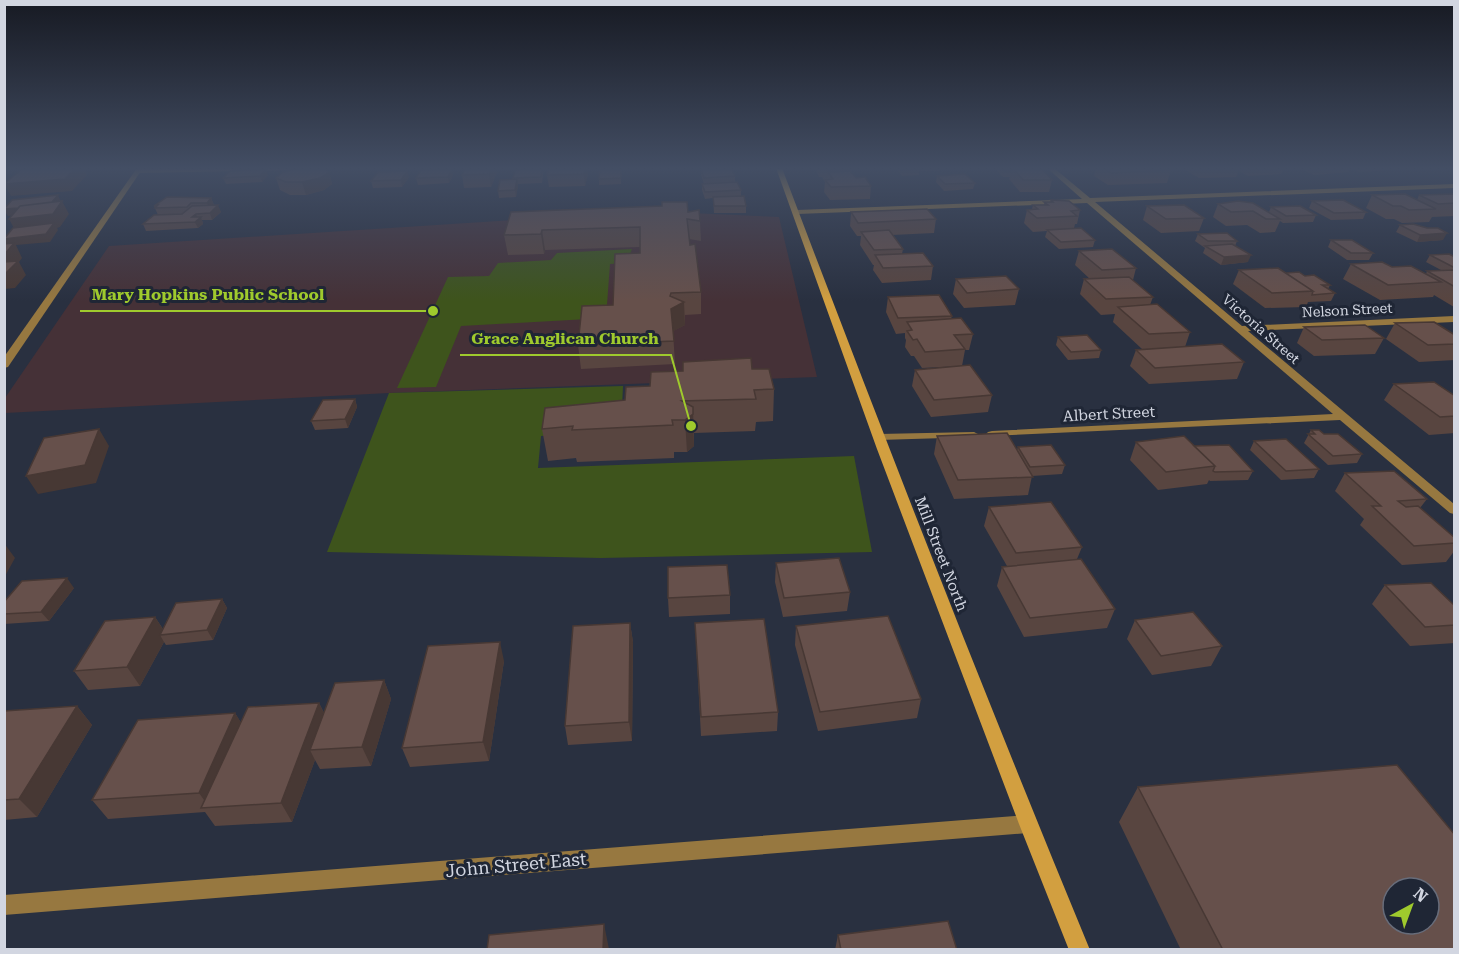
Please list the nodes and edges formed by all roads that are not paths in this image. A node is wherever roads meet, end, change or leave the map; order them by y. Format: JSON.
{"nodes":[{"id":1,"x":796,"y":212,"type":"edge"},
{"id":2,"x":110,"y":213,"type":"edge"},
{"id":3,"x":1103,"y":213,"type":"edge"},
{"id":4,"x":1455,"y":319,"type":"edge"},
{"id":5,"x":1241,"y":329,"type":"junction"},
{"id":6,"x":4,"y":365,"type":"edge"},
{"id":7,"x":1341,"y":417,"type":"junction"},
{"id":8,"x":879,"y":437,"type":"junction"},
{"id":9,"x":1455,"y":510,"type":"edge"},
{"id":10,"x":1028,"y":824,"type":"junction"},
{"id":11,"x":4,"y":905,"type":"edge"},
{"id":12,"x":1080,"y":950,"type":"edge"}],
"edges":[{"from":1,"to":8,"type":"main road","name":"Mill Street North"},
{"from":2,"to":6,"type":"street"},
{"from":3,"to":5,"type":"street","name":"Victoria Street"},
{"from":4,"to":5,"type":"street","name":"Nelson Street"},
{"from":5,"to":7,"type":"street","name":"Victoria Street"},
{"from":7,"to":8,"type":"street","name":"Albert Street"},
{"from":7,"to":9,"type":"street","name":"Victoria Street"},
{"from":8,"to":10,"type":"main road","name":"Mill Street North"},
{"from":10,"to":11,"type":"street","name":"John Street East"},
{"from":10,"to":12,"type":"main road","name":"Mill Street North"}]}
